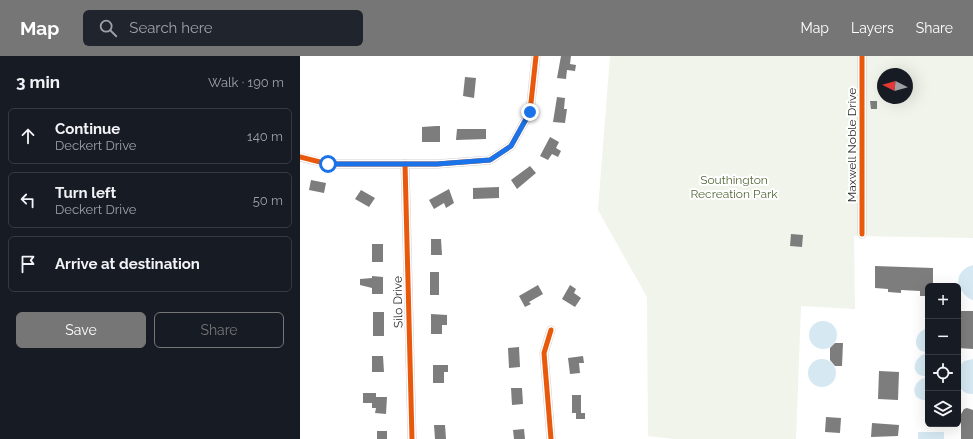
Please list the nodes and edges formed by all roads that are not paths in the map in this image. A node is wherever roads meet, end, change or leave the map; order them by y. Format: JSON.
{"nodes":[{"id":1,"x":536,"y":56,"type":"edge"},
{"id":2,"x":862,"y":56,"type":"edge"},
{"id":3,"x":300,"y":157,"type":"edge"},
{"id":4,"x":405,"y":164,"type":"junction"},
{"id":5,"x":862,"y":234,"type":"dead end"},
{"id":6,"x":551,"y":330,"type":"dead end"},
{"id":7,"x":412,"y":439,"type":"edge"},
{"id":8,"x":550,"y":439,"type":"edge"}],
"edges":[{"from":1,"to":4,"type":"street"},
{"from":2,"to":5,"type":"street","name":"Maxwell Noble Drive"},
{"from":3,"to":4,"type":"street"},
{"from":4,"to":7,"type":"street","name":"Silo Drive"},
{"from":6,"to":8,"type":"street"}]}
